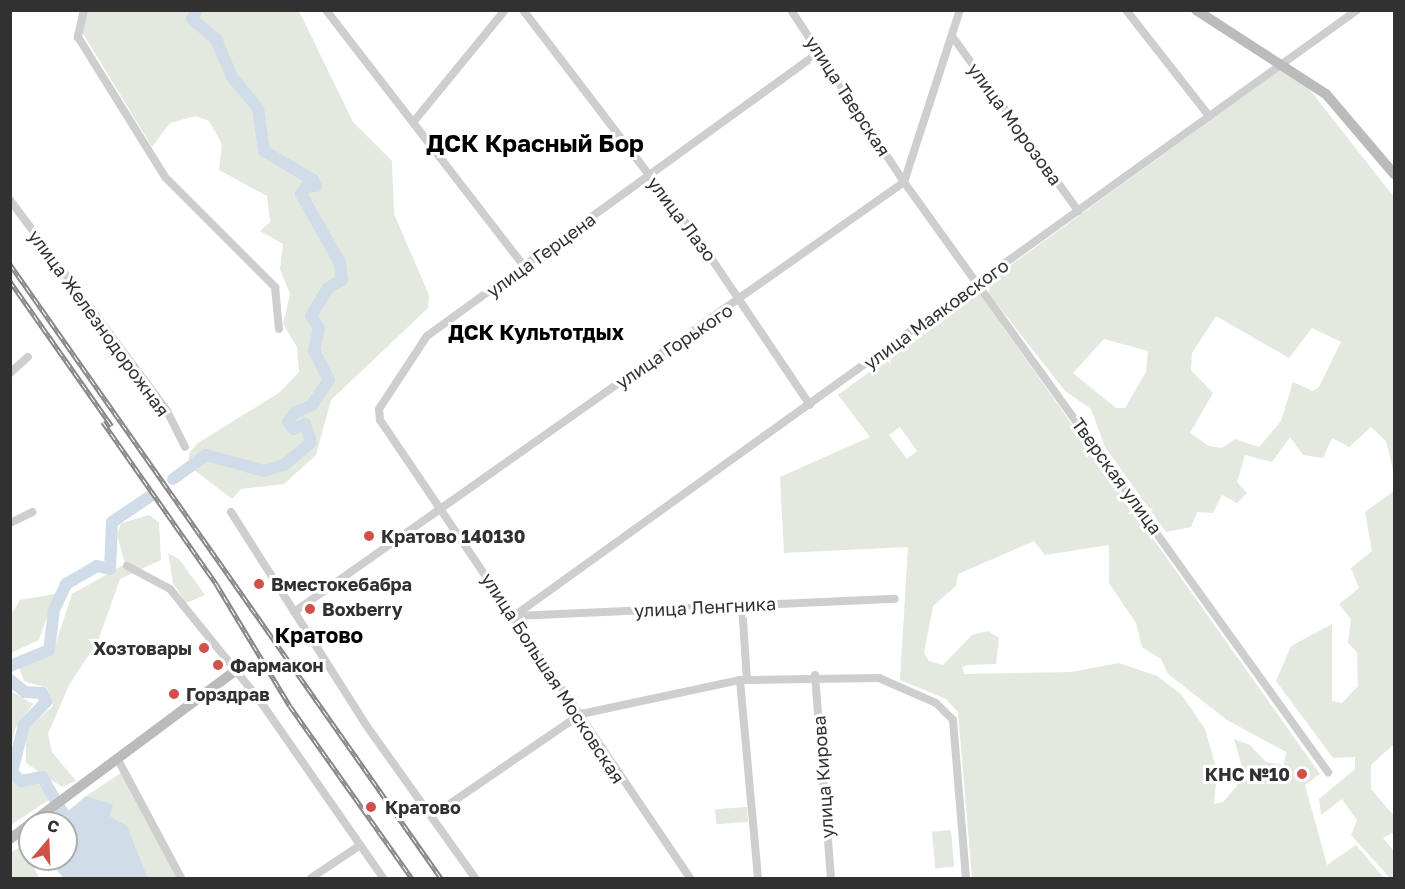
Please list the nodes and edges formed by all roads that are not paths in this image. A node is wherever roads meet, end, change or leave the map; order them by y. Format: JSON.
{"nodes":[{"id":1,"x":84,"y":10,"type":"edge"},
{"id":2,"x":326,"y":10,"type":"edge"},
{"id":3,"x":505,"y":10,"type":"edge"},
{"id":4,"x":523,"y":10,"type":"edge"},
{"id":5,"x":791,"y":10,"type":"edge"},
{"id":6,"x":960,"y":10,"type":"edge"},
{"id":7,"x":1126,"y":10,"type":"edge"},
{"id":8,"x":1196,"y":10,"type":"edge"},
{"id":9,"x":1355,"y":11,"type":"edge"},
{"id":10,"x":952,"y":36,"type":"junction"},
{"id":11,"x":819,"y":52,"type":"junction"},
{"id":12,"x":1284,"y":62,"type":"junction"},
{"id":13,"x":1209,"y":116,"type":"junction"},
{"id":14,"x":415,"y":120,"type":"junction"},
{"id":15,"x":1395,"y":174,"type":"edge"},
{"id":16,"x":650,"y":177,"type":"junction"},
{"id":17,"x":904,"y":182,"type":"junction"},
{"id":18,"x":10,"y":200,"type":"edge"},
{"id":19,"x":1078,"y":211,"type":"junction"},
{"id":20,"x":524,"y":266,"type":"junction"},
{"id":21,"x":979,"y":285,"type":"junction"},
{"id":22,"x":740,"y":301,"type":"junction"},
{"id":23,"x":279,"y":329,"type":"dead end"},
{"id":24,"x":28,"y":357,"type":"dead end"},
{"id":25,"x":10,"y":373,"type":"edge"},
{"id":26,"x":810,"y":405,"type":"junction"},
{"id":27,"x":185,"y":447,"type":"dead end"},
{"id":28,"x":438,"y":507,"type":"junction"},
{"id":29,"x":33,"y":512,"type":"dead end"},
{"id":30,"x":231,"y":512,"type":"dead end"},
{"id":31,"x":10,"y":523,"type":"edge"},
{"id":32,"x":127,"y":566,"type":"dead end"},
{"id":33,"x":895,"y":599,"type":"dead end"},
{"id":34,"x":742,"y":605,"type":"junction"},
{"id":35,"x":294,"y":612,"type":"junction"},
{"id":36,"x":514,"y":616,"type":"junction"},
{"id":37,"x":235,"y":671,"type":"junction"},
{"id":38,"x":815,"y":675,"type":"junction"},
{"id":39,"x":744,"y":680,"type":"junction"},
{"id":40,"x":581,"y":714,"type":"junction"},
{"id":41,"x":117,"y":758,"type":"junction"},
{"id":42,"x":1328,"y":772,"type":"dead end"},
{"id":43,"x":48,"y":811,"type":"edge"},
{"id":44,"x":432,"y":816,"type":"junction"},
{"id":45,"x":359,"y":846,"type":"junction"},
{"id":46,"x":181,"y":879,"type":"edge"},
{"id":47,"x":311,"y":879,"type":"edge"},
{"id":48,"x":383,"y":879,"type":"edge"},
{"id":49,"x":475,"y":879,"type":"edge"},
{"id":50,"x":690,"y":879,"type":"edge"},
{"id":51,"x":758,"y":879,"type":"edge"},
{"id":52,"x":831,"y":879,"type":"edge"},
{"id":53,"x":966,"y":879,"type":"edge"}],
"edges":[{"from":1,"to":23,"type":"street"},
{"from":2,"to":14,"type":"street"},
{"from":3,"to":14,"type":"street"},
{"from":4,"to":16,"type":"street","name":"улица Лазо"},
{"from":5,"to":11,"type":"street","name":"улица Тверская"},
{"from":6,"to":10,"type":"street"},
{"from":7,"to":13,"type":"street"},
{"from":8,"to":12,"type":"street"},
{"from":9,"to":12,"type":"street","name":"улица Маяковского"},
{"from":10,"to":17,"type":"street"},
{"from":10,"to":19,"type":"street","name":"улица Морозова"},
{"from":11,"to":16,"type":"street","name":"улица Герцена"},
{"from":11,"to":17,"type":"street","name":"улица Тверская"},
{"from":12,"to":13,"type":"street","name":"улица Маяковского"},
{"from":12,"to":15,"type":"street"},
{"from":13,"to":19,"type":"street","name":"улица Маяковского"},
{"from":14,"to":20,"type":"street"},
{"from":16,"to":20,"type":"street","name":"улица Герцена"},
{"from":16,"to":22,"type":"street","name":"улица Лазо"},
{"from":17,"to":21,"type":"street","name":"Тверская улица"},
{"from":17,"to":22,"type":"street","name":"улица Горького"},
{"from":18,"to":27,"type":"street","name":"улица Железнодорожная"},
{"from":19,"to":21,"type":"street","name":"улица Маяковского"},
{"from":20,"to":28,"type":"street","name":"улица Герцена"},
{"from":21,"to":26,"type":"street","name":"улица Маяковского"},
{"from":21,"to":42,"type":"street","name":"Тверская улица"},
{"from":22,"to":26,"type":"street","name":"улица Лазо"},
{"from":22,"to":28,"type":"street","name":"улица Горького"},
{"from":24,"to":25,"type":"street"},
{"from":26,"to":36,"type":"street","name":"улица Маяковского"},
{"from":28,"to":35,"type":"street","name":"улица Горького"},
{"from":28,"to":36,"type":"street","name":"улица Большая Московская"},
{"from":29,"to":31,"type":"street"},
{"from":30,"to":35,"type":"street"},
{"from":32,"to":37,"type":"street"},
{"from":33,"to":34,"type":"street","name":"улица Ленгника"},
{"from":34,"to":36,"type":"street","name":"улица Ленгника"},
{"from":34,"to":39,"type":"street"},
{"from":35,"to":44,"type":"street"},
{"from":36,"to":40,"type":"street","name":"улица Большая Московская"},
{"from":37,"to":41,"type":"street"},
{"from":37,"to":45,"type":"street"},
{"from":38,"to":39,"type":"street"},
{"from":38,"to":52,"type":"street","name":"улица Кирова"},
{"from":38,"to":53,"type":"street"},
{"from":39,"to":40,"type":"street"},
{"from":39,"to":51,"type":"street"},
{"from":40,"to":44,"type":"street"},
{"from":40,"to":50,"type":"street","name":"улица Большая Московская"},
{"from":41,"to":43,"type":"street"},
{"from":41,"to":46,"type":"street"},
{"from":44,"to":49,"type":"street"},
{"from":45,"to":47,"type":"street"},
{"from":45,"to":48,"type":"street"}]}
